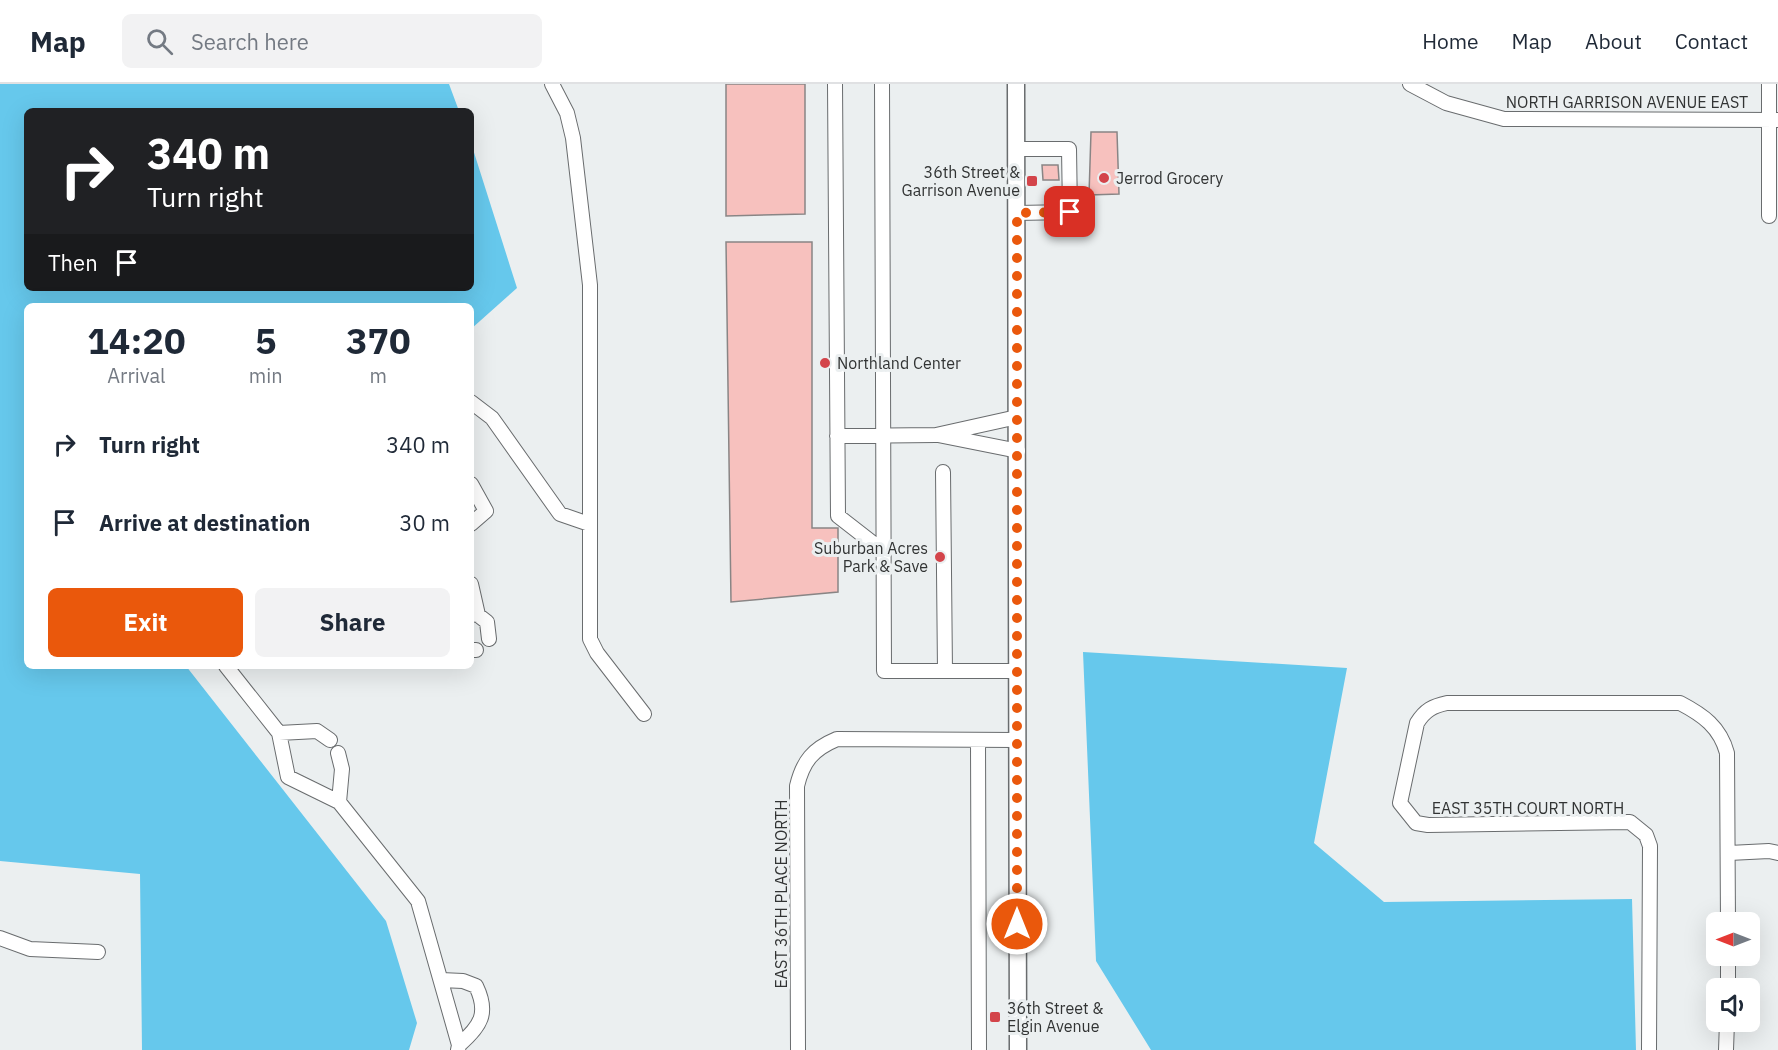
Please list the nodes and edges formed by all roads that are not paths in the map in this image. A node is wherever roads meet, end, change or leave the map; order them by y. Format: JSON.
{"nodes":[{"id":1,"x":552,"y":84,"type":"edge"},
{"id":2,"x":835,"y":84,"type":"edge"},
{"id":3,"x":882,"y":84,"type":"edge"},
{"id":4,"x":1016,"y":84,"type":"edge"},
{"id":5,"x":1410,"y":84,"type":"edge"},
{"id":6,"x":1769,"y":84,"type":"edge"},
{"id":7,"x":1773,"y":120,"type":"edge"},
{"id":8,"x":1017,"y":149,"type":"junction"},
{"id":9,"x":1017,"y":213,"type":"junction"},
{"id":10,"x":1769,"y":216,"type":"dead end"},
{"id":11,"x":474,"y":404,"type":"edge"},
{"id":12,"x":1017,"y":417,"type":"junction"},
{"id":13,"x":884,"y":435,"type":"junction"},
{"id":14,"x":936,"y":435,"type":"junction"},
{"id":15,"x":837,"y":436,"type":"junction"},
{"id":16,"x":1017,"y":451,"type":"junction"},
{"id":17,"x":943,"y":472,"type":"dead end"},
{"id":18,"x":474,"y":489,"type":"edge"},
{"id":19,"x":474,"y":521,"type":"edge"},
{"id":20,"x":589,"y":524,"type":"junction"},
{"id":21,"x":883,"y":551,"type":"junction"},
{"id":22,"x":474,"y":615,"type":"edge"},
{"id":23,"x":489,"y":639,"type":"dead end"},
{"id":24,"x":228,"y":669,"type":"edge"},
{"id":25,"x":945,"y":671,"type":"junction"},
{"id":26,"x":1017,"y":671,"type":"junction"},
{"id":27,"x":644,"y":714,"type":"dead end"},
{"id":28,"x":279,"y":733,"type":"junction"},
{"id":29,"x":330,"y":740,"type":"dead end"},
{"id":30,"x":978,"y":740,"type":"junction"},
{"id":31,"x":1017,"y":740,"type":"junction"},
{"id":32,"x":338,"y":753,"type":"dead end"},
{"id":33,"x":339,"y":802,"type":"junction"},
{"id":34,"x":1729,"y":853,"type":"junction"},
{"id":35,"x":1778,"y":853,"type":"edge"},
{"id":36,"x":1728,"y":912,"type":"edge"},
{"id":37,"x":0,"y":938,"type":"edge"},
{"id":38,"x":98,"y":951,"type":"dead end"},
{"id":39,"x":441,"y":980,"type":"junction"},
{"id":40,"x":1727,"y":1032,"type":"edge"},
{"id":41,"x":458,"y":1047,"type":"edge"},
{"id":42,"x":798,"y":1050,"type":"edge"},
{"id":43,"x":979,"y":1050,"type":"edge"},
{"id":44,"x":1018,"y":1050,"type":"edge"},
{"id":45,"x":1649,"y":1050,"type":"edge"},
{"id":46,"x":1726,"y":1050,"type":"edge"}],
"edges":[{"from":1,"to":20,"type":"street"},
{"from":2,"to":15,"type":"street"},
{"from":3,"to":13,"type":"street"},
{"from":4,"to":8,"type":"main road"},
{"from":5,"to":7,"type":"street","name":"NORTH GARRISON AVENUE EAST"},
{"from":6,"to":7,"type":"street"},
{"from":7,"to":10,"type":"street"},
{"from":8,"to":9,"type":"main road"},
{"from":8,"to":9,"type":"street"},
{"from":9,"to":12,"type":"main road"},
{"from":11,"to":20,"type":"street"},
{"from":12,"to":14,"type":"street"},
{"from":12,"to":16,"type":"main road"},
{"from":13,"to":14,"type":"street"},
{"from":13,"to":15,"type":"street"},
{"from":13,"to":21,"type":"street"},
{"from":14,"to":16,"type":"street"},
{"from":15,"to":21,"type":"street"},
{"from":16,"to":26,"type":"main road"},
{"from":17,"to":25,"type":"street"},
{"from":18,"to":19,"type":"street"},
{"from":20,"to":27,"type":"street"},
{"from":21,"to":25,"type":"street"},
{"from":22,"to":23,"type":"street"},
{"from":24,"to":28,"type":"street"},
{"from":25,"to":26,"type":"street"},
{"from":26,"to":31,"type":"main road"},
{"from":28,"to":29,"type":"street"},
{"from":28,"to":33,"type":"street"},
{"from":30,"to":31,"type":"street"},
{"from":30,"to":42,"type":"street","name":"EAST 36TH PLACE NORTH"},
{"from":30,"to":43,"type":"street"},
{"from":31,"to":44,"type":"main road"},
{"from":32,"to":33,"type":"street"},
{"from":33,"to":39,"type":"street"},
{"from":34,"to":35,"type":"street"},
{"from":34,"to":36,"type":"street"},
{"from":34,"to":45,"type":"street","name":"EAST 35TH COURT NORTH"},
{"from":37,"to":38,"type":"street"},
{"from":39,"to":41,"type":"street"},
{"from":39,"to":41,"type":"street"},
{"from":40,"to":46,"type":"street"}]}
